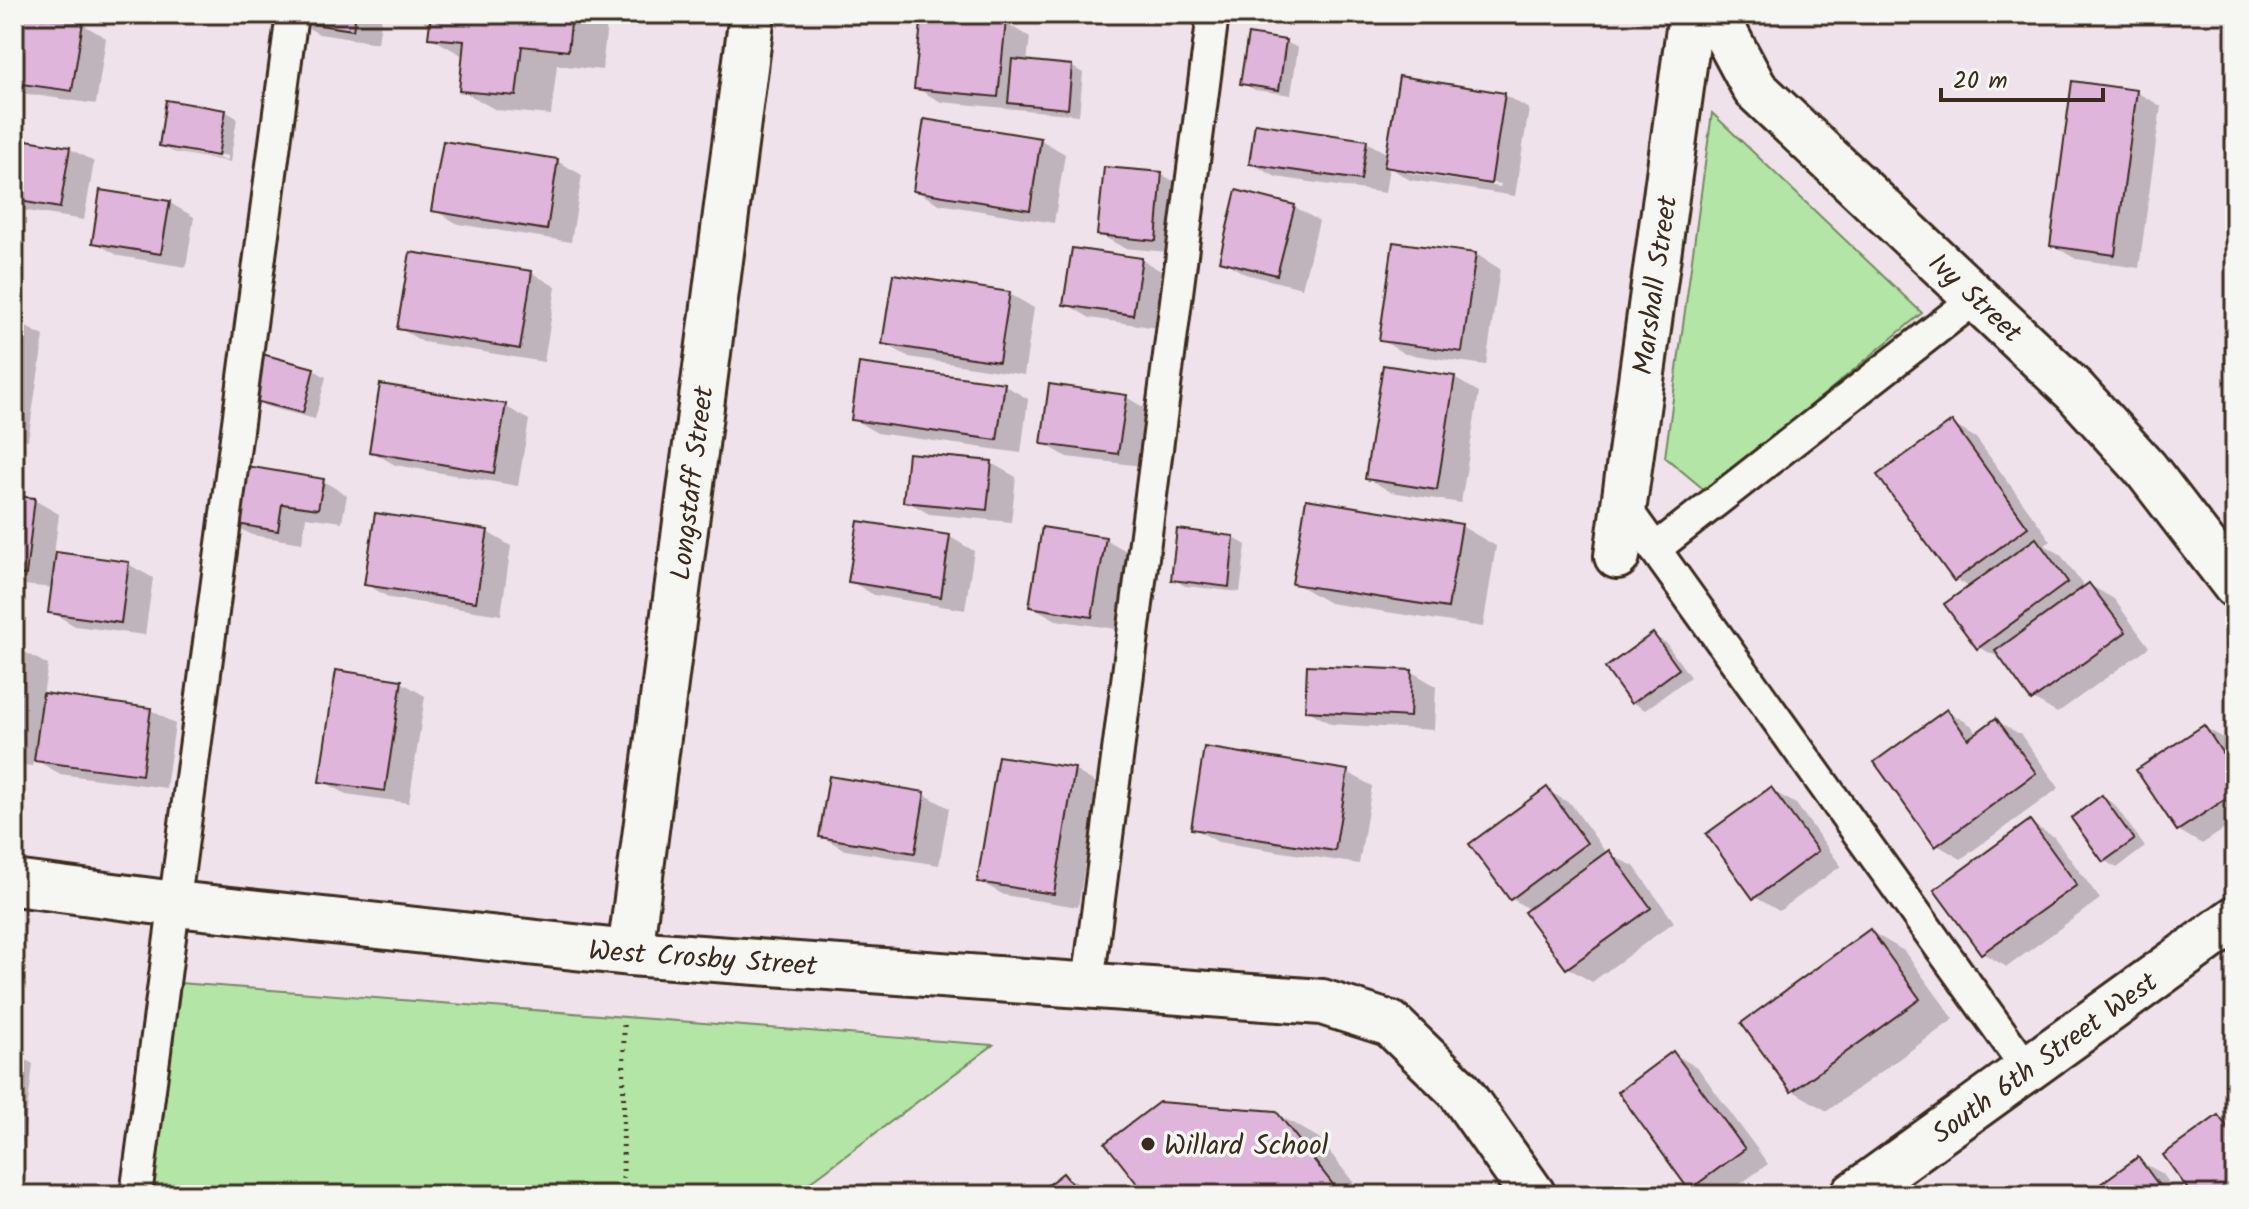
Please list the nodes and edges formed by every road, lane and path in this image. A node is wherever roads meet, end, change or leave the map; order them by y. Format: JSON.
{"nodes":[{"id":1,"x":292,"y":14,"type":"edge"},
{"id":2,"x":752,"y":14,"type":"edge"},
{"id":3,"x":1213,"y":14,"type":"edge"},
{"id":4,"x":1691,"y":14,"type":"edge"},
{"id":5,"x":1715,"y":14,"type":"edge"},
{"id":6,"x":1976,"y":298,"type":"junction"},
{"id":7,"x":1636,"y":552,"type":"junction"},
{"id":8,"x":2235,"y":585,"type":"edge"},
{"id":9,"x":14,"y":883,"type":"edge"},
{"id":10,"x":175,"y":904,"type":"junction"},
{"id":11,"x":2235,"y":919,"type":"edge"},
{"id":12,"x":630,"y":953,"type":"junction"},
{"id":13,"x":1088,"y":984,"type":"junction"},
{"id":14,"x":624,"y":1021,"type":"dead end"},
{"id":15,"x":2028,"y":1070,"type":"junction"},
{"id":16,"x":136,"y":1195,"type":"edge"},
{"id":17,"x":623,"y":1195,"type":"edge"},
{"id":18,"x":1533,"y":1195,"type":"edge"},
{"id":19,"x":1853,"y":1195,"type":"edge"}],
"edges":[{"from":1,"to":10,"type":"lane"},
{"from":2,"to":12,"type":"street","name":"Longstaff Street"},
{"from":3,"to":13,"type":"lane"},
{"from":4,"to":7,"type":"street","name":"Marshall Street"},
{"from":5,"to":6,"type":"street","name":"Ivy Street"},
{"from":6,"to":7,"type":"lane"},
{"from":6,"to":8,"type":"street","name":"Ivy Street"},
{"from":7,"to":15,"type":"lane"},
{"from":9,"to":10,"type":"street","name":"West Crosby Street"},
{"from":10,"to":12,"type":"street","name":"West Crosby Street"},
{"from":10,"to":16,"type":"lane"},
{"from":11,"to":15,"type":"street","name":"South 6th Street West"},
{"from":12,"to":13,"type":"street","name":"West Crosby Street"},
{"from":13,"to":18,"type":"street","name":"West Crosby Street"},
{"from":14,"to":17,"type":"path"},
{"from":15,"to":19,"type":"street","name":"South 6th Street West"}]}
